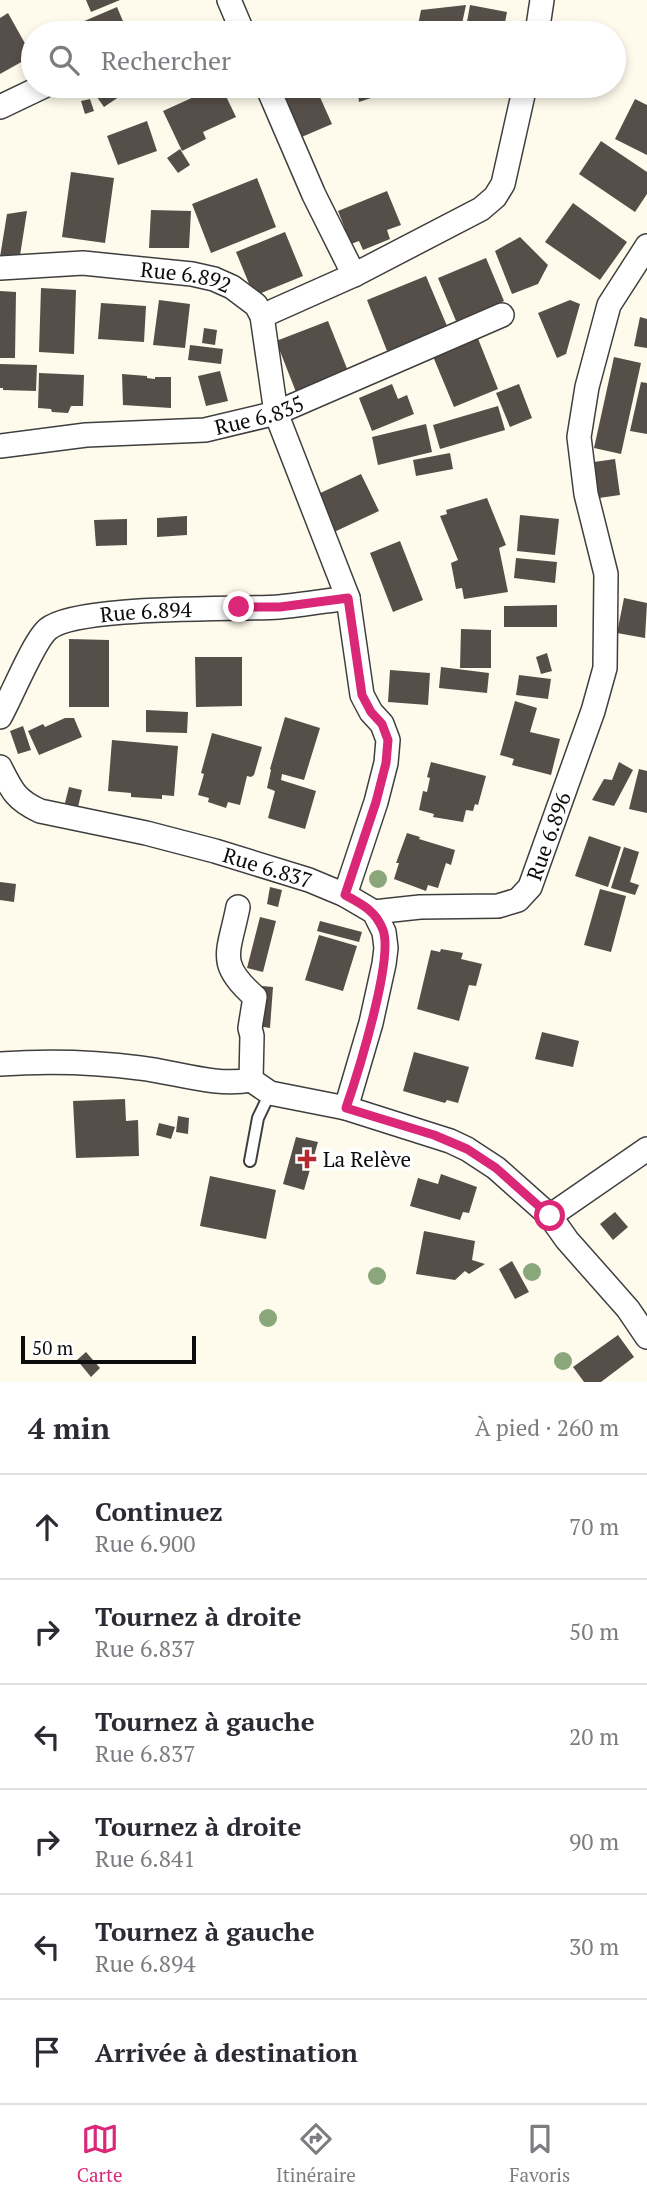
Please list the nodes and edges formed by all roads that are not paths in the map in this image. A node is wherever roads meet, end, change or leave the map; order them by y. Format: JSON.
{"nodes":[{"id":1,"x":229,"y":0,"type":"edge"},
{"id":2,"x":542,"y":0,"type":"edge"},
{"id":3,"x":238,"y":21,"type":"edge"},
{"id":4,"x":539,"y":21,"type":"edge"},
{"id":5,"x":21,"y":97,"type":"edge"},
{"id":6,"x":272,"y":98,"type":"edge"},
{"id":7,"x":522,"y":98,"type":"edge"},
{"id":8,"x":0,"y":107,"type":"edge"},
{"id":9,"x":647,"y":246,"type":"edge"},
{"id":10,"x":0,"y":268,"type":"edge"},
{"id":11,"x":354,"y":275,"type":"junction"},
{"id":12,"x":502,"y":314,"type":"dead end"},
{"id":13,"x":262,"y":316,"type":"junction"},
{"id":14,"x":276,"y":413,"type":"junction"},
{"id":15,"x":0,"y":446,"type":"edge"},
{"id":16,"x":348,"y":598,"type":"junction"},
{"id":17,"x":0,"y":718,"type":"edge"},
{"id":18,"x":0,"y":767,"type":"edge"},
{"id":19,"x":345,"y":895,"type":"junction"},
{"id":20,"x":238,"y":907,"type":"dead end"},
{"id":21,"x":374,"y":912,"type":"junction"},
{"id":22,"x":0,"y":1064,"type":"edge"},
{"id":23,"x":260,"y":1086,"type":"junction"},
{"id":24,"x":346,"y":1108,"type":"junction"},
{"id":25,"x":647,"y":1149,"type":"edge"},
{"id":26,"x":250,"y":1161,"type":"dead end"},
{"id":27,"x":550,"y":1216,"type":"junction"},
{"id":28,"x":647,"y":1337,"type":"edge"}],
"edges":[{"from":1,"to":3,"type":"street"},
{"from":2,"to":4,"type":"street"},
{"from":5,"to":8,"type":"street"},
{"from":6,"to":11,"type":"street"},
{"from":7,"to":11,"type":"street"},
{"from":9,"to":21,"type":"street","name":"Rue 6.896"},
{"from":10,"to":13,"type":"street","name":"Rue 6.892"},
{"from":11,"to":13,"type":"street"},
{"from":12,"to":14,"type":"street","name":"Rue 6.835"},
{"from":13,"to":14,"type":"street"},
{"from":14,"to":15,"type":"street","name":"Rue 6.835"},
{"from":14,"to":16,"type":"street"},
{"from":16,"to":17,"type":"street","name":"Rue 6.894"},
{"from":16,"to":19,"type":"street"},
{"from":18,"to":19,"type":"street","name":"Rue 6.837"},
{"from":19,"to":21,"type":"street","name":"Rue 6.837"},
{"from":20,"to":23,"type":"street"},
{"from":21,"to":24,"type":"street"},
{"from":22,"to":23,"type":"street"},
{"from":23,"to":24,"type":"street"},
{"from":23,"to":26,"type":"lane"},
{"from":24,"to":27,"type":"street"},
{"from":25,"to":27,"type":"street"},
{"from":27,"to":28,"type":"street"}]}
